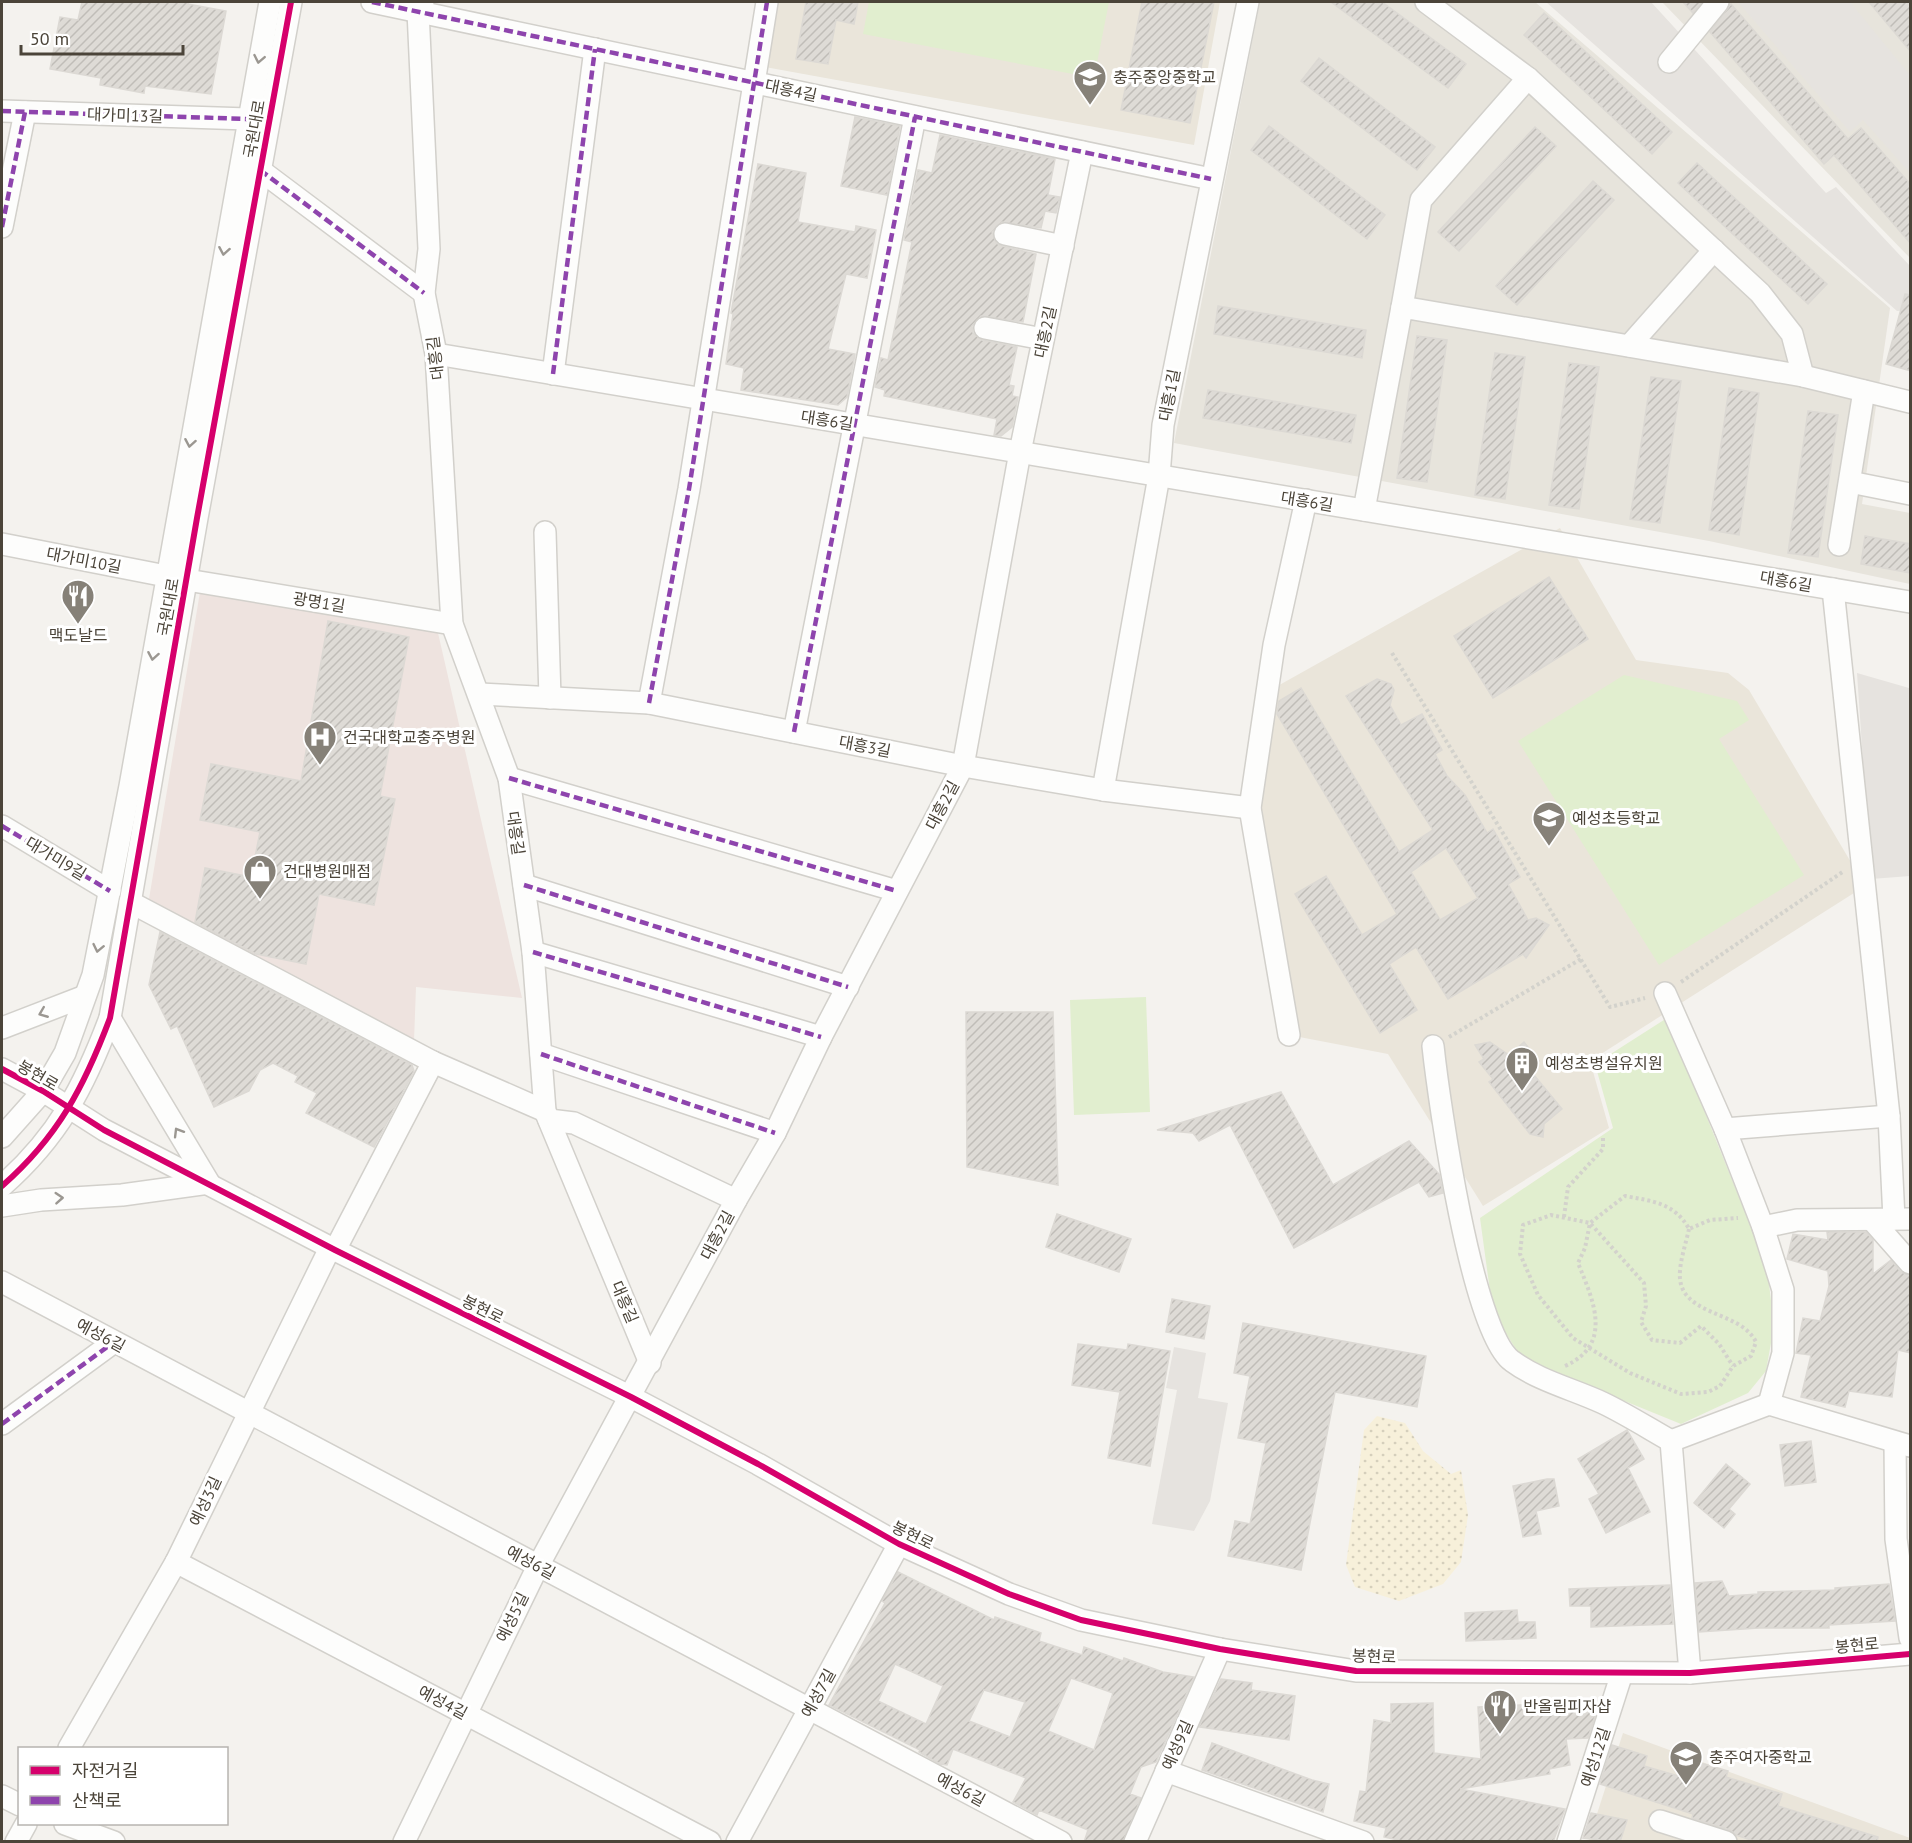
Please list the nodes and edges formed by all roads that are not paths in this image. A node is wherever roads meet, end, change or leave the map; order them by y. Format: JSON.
{"nodes":[{"id":1,"x":270,"y":2,"type":"edge"},
{"id":2,"x":291,"y":2,"type":"edge"},
{"id":3,"x":372,"y":2,"type":"edge"},
{"id":4,"x":767,"y":2,"type":"edge"},
{"id":5,"x":1248,"y":2,"type":"edge"},
{"id":6,"x":1426,"y":2,"type":"edge"},
{"id":7,"x":1718,"y":2,"type":"edge"},
{"id":8,"x":421,"y":6,"type":"edge"},
{"id":9,"x":595,"y":49,"type":"junction"},
{"id":10,"x":1669,"y":62,"type":"dead end"},
{"id":11,"x":1528,"y":78,"type":"junction"},
{"id":12,"x":753,"y":82,"type":"junction"},
{"id":13,"x":2,"y":111,"type":"edge"},
{"id":14,"x":25,"y":112,"type":"junction"},
{"id":15,"x":915,"y":117,"type":"junction"},
{"id":16,"x":248,"y":118,"type":"junction"},
{"id":17,"x":1082,"y":152,"type":"junction"},
{"id":18,"x":260,"y":170,"type":"junction"},
{"id":19,"x":1211,"y":179,"type":"junction"},
{"id":20,"x":2,"y":227,"type":"edge"},
{"id":21,"x":1005,"y":234,"type":"dead end"},
{"id":22,"x":1063,"y":246,"type":"junction"},
{"id":23,"x":1714,"y":250,"type":"junction"},
{"id":24,"x":424,"y":293,"type":"junction"},
{"id":25,"x":1402,"y":307,"type":"junction"},
{"id":26,"x":985,"y":328,"type":"dead end"},
{"id":27,"x":1043,"y":339,"type":"junction"},
{"id":28,"x":1629,"y":346,"type":"junction"},
{"id":29,"x":436,"y":354,"type":"junction"},
{"id":30,"x":553,"y":374,"type":"junction"},
{"id":31,"x":1803,"y":376,"type":"junction"},
{"id":32,"x":1864,"y":391,"type":"junction"},
{"id":33,"x":703,"y":399,"type":"junction"},
{"id":34,"x":1911,"y":402,"type":"edge"},
{"id":35,"x":856,"y":425,"type":"junction"},
{"id":36,"x":1020,"y":452,"type":"junction"},
{"id":37,"x":1159,"y":476,"type":"junction"},
{"id":38,"x":1850,"y":482,"type":"junction"},
{"id":39,"x":1911,"y":494,"type":"edge"},
{"id":40,"x":1306,"y":500,"type":"junction"},
{"id":41,"x":1364,"y":510,"type":"junction"},
{"id":42,"x":545,"y":532,"type":"dead end"},
{"id":43,"x":2,"y":544,"type":"edge"},
{"id":44,"x":1839,"y":545,"type":"dead end"},
{"id":45,"x":177,"y":578,"type":"junction"},
{"id":46,"x":1833,"y":589,"type":"junction"},
{"id":47,"x":1911,"y":602,"type":"edge"},
{"id":48,"x":452,"y":624,"type":"junction"},
{"id":49,"x":480,"y":694,"type":"junction"},
{"id":50,"x":550,"y":698,"type":"junction"},
{"id":51,"x":649,"y":704,"type":"junction"},
{"id":52,"x":794,"y":732,"type":"junction"},
{"id":53,"x":963,"y":766,"type":"junction"},
{"id":54,"x":509,"y":778,"type":"junction"},
{"id":55,"x":1103,"y":790,"type":"junction"},
{"id":56,"x":1250,"y":808,"type":"junction"},
{"id":57,"x":2,"y":826,"type":"edge"},
{"id":58,"x":524,"y":885,"type":"junction"},
{"id":59,"x":110,"y":891,"type":"junction"},
{"id":60,"x":897,"y":891,"type":"junction"},
{"id":61,"x":130,"y":902,"type":"junction"},
{"id":62,"x":533,"y":952,"type":"junction"},
{"id":63,"x":848,"y":987,"type":"junction"},
{"id":64,"x":1665,"y":993,"type":"road end"},
{"id":65,"x":85,"y":996,"type":"junction"},
{"id":66,"x":110,"y":1018,"type":"junction"},
{"id":67,"x":2,"y":1028,"type":"edge"},
{"id":68,"x":1290,"y":1035,"type":"dead end"},
{"id":69,"x":821,"y":1037,"type":"junction"},
{"id":70,"x":1433,"y":1047,"type":"road end"},
{"id":71,"x":541,"y":1054,"type":"junction"},
{"id":72,"x":433,"y":1062,"type":"junction"},
{"id":73,"x":2,"y":1069,"type":"edge"},
{"id":74,"x":43,"y":1091,"type":"junction"},
{"id":75,"x":69,"y":1110,"type":"junction"},
{"id":76,"x":547,"y":1115,"type":"junction"},
{"id":77,"x":1889,"y":1116,"type":"junction"},
{"id":78,"x":1725,"y":1129,"type":"junction"},
{"id":79,"x":775,"y":1133,"type":"junction"},
{"id":80,"x":2,"y":1137,"type":"edge"},
{"id":81,"x":209,"y":1183,"type":"junction"},
{"id":82,"x":2,"y":1186,"type":"edge"},
{"id":83,"x":736,"y":1200,"type":"junction"},
{"id":84,"x":2,"y":1206,"type":"edge"},
{"id":85,"x":1893,"y":1220,"type":"edge"},
{"id":86,"x":1760,"y":1221,"type":"junction"},
{"id":87,"x":333,"y":1249,"type":"junction"},
{"id":88,"x":1911,"y":1263,"type":"edge"},
{"id":89,"x":2,"y":1282,"type":"edge"},
{"id":90,"x":114,"y":1342,"type":"junction"},
{"id":91,"x":650,"y":1363,"type":"junction"},
{"id":92,"x":631,"y":1397,"type":"junction"},
{"id":93,"x":1769,"y":1404,"type":"junction"},
{"id":94,"x":247,"y":1412,"type":"junction"},
{"id":95,"x":2,"y":1424,"type":"edge"},
{"id":96,"x":1671,"y":1441,"type":"junction"},
{"id":97,"x":1903,"y":1444,"type":"edge"},
{"id":98,"x":898,"y":1544,"type":"junction"},
{"id":99,"x":176,"y":1562,"type":"junction"},
{"id":100,"x":538,"y":1566,"type":"junction"},
{"id":101,"x":1911,"y":1638,"type":"edge"},
{"id":102,"x":1220,"y":1650,"type":"junction"},
{"id":103,"x":1911,"y":1654,"type":"edge"},
{"id":104,"x":1622,"y":1673,"type":"junction"},
{"id":105,"x":1690,"y":1673,"type":"junction"},
{"id":106,"x":809,"y":1709,"type":"junction"},
{"id":107,"x":465,"y":1713,"type":"junction"},
{"id":108,"x":70,"y":1747,"type":"edge"},
{"id":109,"x":1166,"y":1771,"type":"junction"},
{"id":110,"x":2,"y":1796,"type":"edge"},
{"id":111,"x":18,"y":1804,"type":"edge"},
{"id":112,"x":1660,"y":1821,"type":"dead end"},
{"id":113,"x":25,"y":1825,"type":"edge"},
{"id":114,"x":68,"y":1825,"type":"edge"},
{"id":115,"x":16,"y":1842,"type":"edge"},
{"id":116,"x":114,"y":1842,"type":"edge"},
{"id":117,"x":404,"y":1842,"type":"edge"},
{"id":118,"x":710,"y":1842,"type":"edge"},
{"id":119,"x":737,"y":1842,"type":"edge"},
{"id":120,"x":1061,"y":1842,"type":"edge"},
{"id":121,"x":1135,"y":1842,"type":"edge"},
{"id":122,"x":1363,"y":1842,"type":"edge"},
{"id":123,"x":1568,"y":1842,"type":"edge"},
{"id":124,"x":1726,"y":1842,"type":"edge"}],
"edges":[{"from":1,"to":16,"type":"street","name":"국원대로","one_way":true},
{"from":2,"to":18,"type":"street","name":"국원대로"},
{"from":3,"to":8,"type":"street","name":"대흥4길"},
{"from":4,"to":12,"type":"street"},
{"from":5,"to":19,"type":"street","name":"대흥1길"},
{"from":6,"to":11,"type":"street"},
{"from":7,"to":10,"type":"street"},
{"from":8,"to":9,"type":"street","name":"대흥4길"},
{"from":8,"to":24,"type":"street","name":"대흥길"},
{"from":9,"to":12,"type":"street","name":"대흥4길"},
{"from":9,"to":30,"type":"street"},
{"from":11,"to":23,"type":"street"},
{"from":11,"to":25,"type":"street"},
{"from":12,"to":15,"type":"street","name":"대흥4길"},
{"from":12,"to":33,"type":"street"},
{"from":13,"to":14,"type":"street","name":"대가미13길"},
{"from":14,"to":16,"type":"street","name":"대가미13길"},
{"from":14,"to":20,"type":"street"},
{"from":15,"to":17,"type":"street","name":"대흥4길"},
{"from":15,"to":35,"type":"street"},
{"from":16,"to":45,"type":"street","name":"국원대로","one_way":true},
{"from":17,"to":19,"type":"street","name":"대흥4길"},
{"from":17,"to":22,"type":"street","name":"대흥2길"},
{"from":18,"to":24,"type":"street"},
{"from":18,"to":45,"type":"street","name":"국원대로"},
{"from":19,"to":37,"type":"street","name":"대흥1길"},
{"from":21,"to":22,"type":"street"},
{"from":22,"to":27,"type":"street","name":"대흥2길"},
{"from":23,"to":28,"type":"street"},
{"from":23,"to":31,"type":"street"},
{"from":24,"to":29,"type":"street","name":"대흥길"},
{"from":25,"to":28,"type":"street"},
{"from":25,"to":41,"type":"street"},
{"from":26,"to":27,"type":"street"},
{"from":27,"to":36,"type":"street","name":"대흥2길"},
{"from":28,"to":31,"type":"street"},
{"from":29,"to":30,"type":"street","name":"대흥6길"},
{"from":29,"to":48,"type":"street","name":"대흥길"},
{"from":30,"to":33,"type":"street","name":"대흥6길"},
{"from":31,"to":32,"type":"street"},
{"from":32,"to":34,"type":"street"},
{"from":32,"to":38,"type":"street"},
{"from":33,"to":35,"type":"street","name":"대흥6길"},
{"from":33,"to":51,"type":"street"},
{"from":35,"to":36,"type":"street","name":"대흥6길"},
{"from":35,"to":52,"type":"street"},
{"from":36,"to":37,"type":"street","name":"대흥6길"},
{"from":36,"to":53,"type":"street","name":"대흥2길"},
{"from":37,"to":40,"type":"street","name":"대흥6길"},
{"from":37,"to":55,"type":"street","name":"대흥1길"},
{"from":38,"to":39,"type":"street"},
{"from":38,"to":44,"type":"street"},
{"from":40,"to":41,"type":"street","name":"대흥6길"},
{"from":40,"to":56,"type":"street"},
{"from":41,"to":46,"type":"street","name":"대흥6길"},
{"from":42,"to":50,"type":"street"},
{"from":43,"to":45,"type":"street","name":"대가미10길"},
{"from":45,"to":48,"type":"street","name":"광명1길"},
{"from":45,"to":59,"type":"street","name":"국원대로","one_way":true},
{"from":45,"to":61,"type":"street","name":"국원대로"},
{"from":46,"to":47,"type":"street","name":"대흥6길"},
{"from":46,"to":77,"type":"street"},
{"from":48,"to":49,"type":"street","name":"대흥길"},
{"from":49,"to":50,"type":"street","name":"대흥3길"},
{"from":49,"to":54,"type":"street","name":"대흥길"},
{"from":50,"to":51,"type":"street","name":"대흥3길"},
{"from":51,"to":52,"type":"street","name":"대흥3길"},
{"from":52,"to":53,"type":"street","name":"대흥3길"},
{"from":53,"to":55,"type":"street","name":"대흥3길"},
{"from":53,"to":60,"type":"street","name":"대흥2길"},
{"from":54,"to":58,"type":"street","name":"대흥길"},
{"from":54,"to":60,"type":"street"},
{"from":55,"to":56,"type":"street","name":"대흥3길"},
{"from":56,"to":68,"type":"street"},
{"from":57,"to":59,"type":"street","name":"대가미9길"},
{"from":58,"to":62,"type":"street","name":"대흥길"},
{"from":58,"to":63,"type":"street"},
{"from":59,"to":65,"type":"street","name":"국원대로","one_way":true},
{"from":60,"to":63,"type":"street","name":"대흥2길"},
{"from":61,"to":66,"type":"street","name":"국원대로"},
{"from":61,"to":72,"type":"street"},
{"from":62,"to":69,"type":"street"},
{"from":62,"to":71,"type":"street","name":"대흥길"},
{"from":63,"to":69,"type":"street","name":"대흥2길"},
{"from":64,"to":78,"type":"street"},
{"from":65,"to":67,"type":"street","one_way":true},
{"from":65,"to":74,"type":"street","name":"국원대로"},
{"from":66,"to":75,"type":"street","name":"국원대로"},
{"from":81,"to":66,"type":"street","one_way":true},
{"from":69,"to":79,"type":"street","name":"대흥2길"},
{"from":70,"to":96,"type":"street"},
{"from":71,"to":76,"type":"street","name":"대흥길"},
{"from":71,"to":79,"type":"street"},
{"from":72,"to":76,"type":"street"},
{"from":72,"to":87,"type":"street","name":"예성3길"},
{"from":73,"to":74,"type":"street","name":"봉현로"},
{"from":74,"to":75,"type":"street","name":"봉현로"},
{"from":74,"to":80,"type":"street","name":"국원대로"},
{"from":75,"to":81,"type":"street","name":"봉현로"},
{"from":75,"to":82,"type":"street","name":"국원대로"},
{"from":76,"to":83,"type":"street"},
{"from":76,"to":91,"type":"street","name":"대흥길"},
{"from":77,"to":78,"type":"street"},
{"from":77,"to":85,"type":"street"},
{"from":78,"to":86,"type":"street"},
{"from":79,"to":83,"type":"street","name":"대흥2길"},
{"from":84,"to":81,"type":"street","one_way":true},
{"from":81,"to":87,"type":"street","name":"봉현로"},
{"from":83,"to":91,"type":"street","name":"대흥2길"},
{"from":85,"to":86,"type":"street"},
{"from":85,"to":88,"type":"street"},
{"from":86,"to":93,"type":"street"},
{"from":87,"to":92,"type":"street","name":"봉현로"},
{"from":87,"to":94,"type":"street","name":"예성3길"},
{"from":89,"to":90,"type":"street","name":"예성6길"},
{"from":90,"to":94,"type":"street","name":"예성6길"},
{"from":90,"to":95,"type":"street"},
{"from":91,"to":92,"type":"street","name":"대흥2길"},
{"from":92,"to":98,"type":"street","name":"봉현로"},
{"from":92,"to":100,"type":"street","name":"예성5길"},
{"from":93,"to":96,"type":"street"},
{"from":93,"to":97,"type":"street"},
{"from":94,"to":99,"type":"street","name":"예성3길"},
{"from":94,"to":100,"type":"street","name":"예성6길"},
{"from":96,"to":105,"type":"street"},
{"from":97,"to":101,"type":"street"},
{"from":98,"to":102,"type":"street","name":"봉현로"},
{"from":98,"to":106,"type":"street","name":"예성7길"},
{"from":99,"to":107,"type":"street","name":"예성4길"},
{"from":99,"to":108,"type":"street","name":"예성3길"},
{"from":100,"to":106,"type":"street","name":"예성6길"},
{"from":100,"to":107,"type":"street","name":"예성5길"},
{"from":102,"to":104,"type":"street","name":"봉현로"},
{"from":102,"to":109,"type":"street","name":"예성9길"},
{"from":103,"to":105,"type":"street","name":"봉현로"},
{"from":104,"to":105,"type":"street","name":"봉현로"},
{"from":104,"to":123,"type":"street","name":"예성12길"},
{"from":106,"to":119,"type":"street","name":"예성7길"},
{"from":106,"to":120,"type":"street","name":"예성6길"},
{"from":107,"to":117,"type":"street","name":"예성5길"},
{"from":107,"to":118,"type":"street","name":"예성4길"},
{"from":109,"to":121,"type":"street","name":"예성9길"},
{"from":109,"to":122,"type":"street"},
{"from":110,"to":111,"type":"street"},
{"from":112,"to":124,"type":"street"},
{"from":113,"to":115,"type":"street"},
{"from":114,"to":116,"type":"street"}]}
